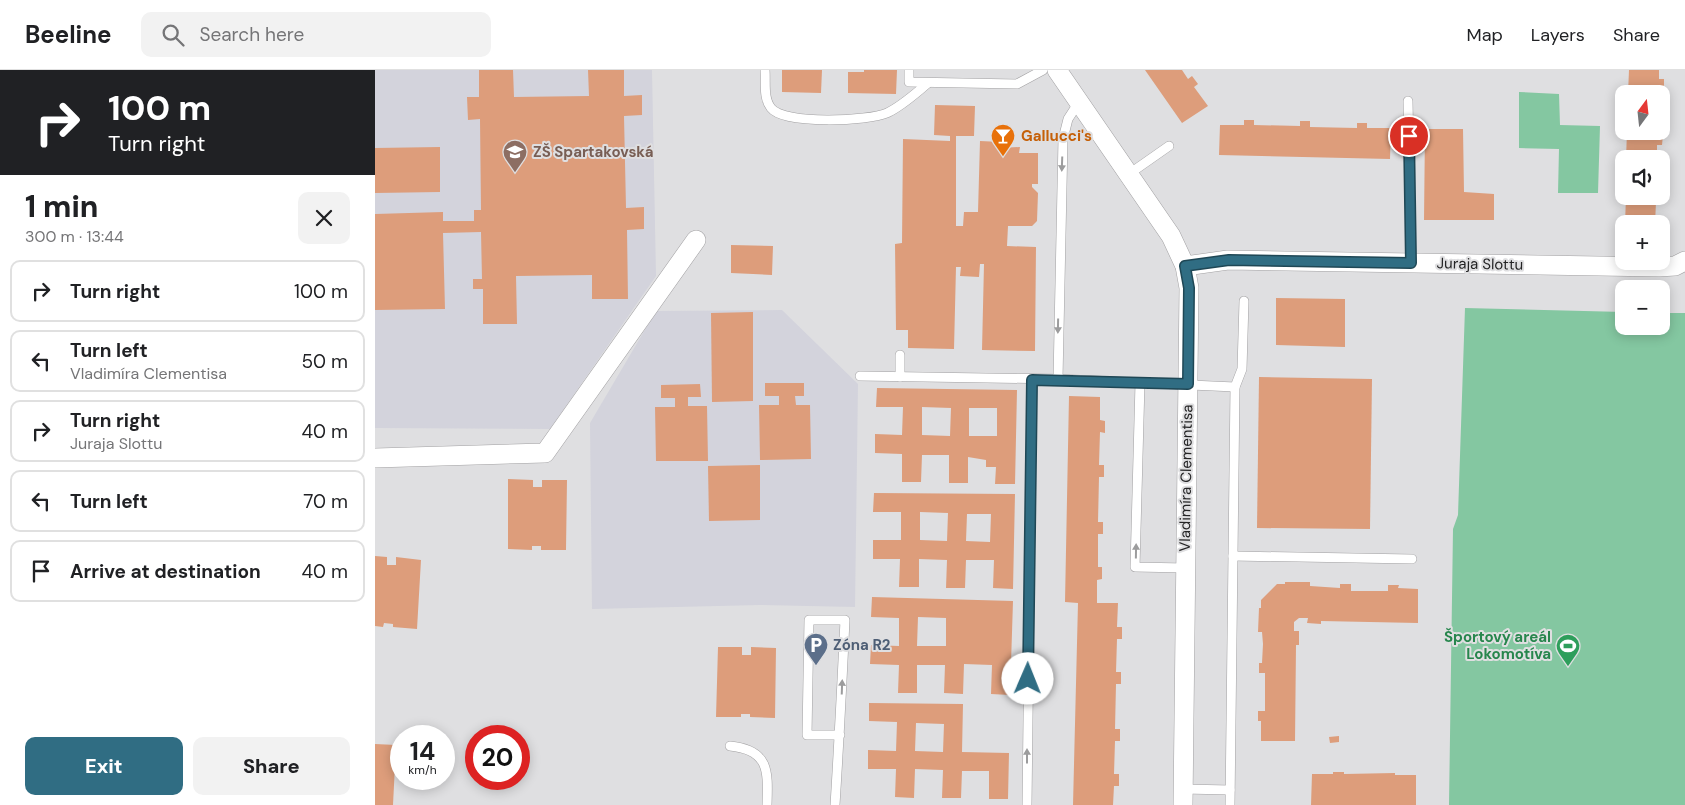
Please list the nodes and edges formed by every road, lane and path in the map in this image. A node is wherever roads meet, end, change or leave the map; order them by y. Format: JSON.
{"nodes":[{"id":1,"x":765,"y":70,"type":"edge"},
{"id":2,"x":909,"y":70,"type":"edge"},
{"id":3,"x":1043,"y":70,"type":"edge"},
{"id":4,"x":1057,"y":70,"type":"edge"},
{"id":5,"x":927,"y":83,"type":"junction"},
{"id":6,"x":1409,"y":101,"type":"dead end"},
{"id":7,"x":1079,"y":102,"type":"junction"},
{"id":8,"x":1169,"y":146,"type":"dead end"},
{"id":9,"x":1129,"y":174,"type":"junction"},
{"id":10,"x":696,"y":240,"type":"dead end"},
{"id":11,"x":1685,"y":261,"type":"edge"},
{"id":12,"x":1411,"y":263,"type":"junction"},
{"id":13,"x":1185,"y":266,"type":"junction"},
{"id":14,"x":1244,"y":301,"type":"dead end"},
{"id":15,"x":900,"y":355,"type":"dead end"},
{"id":16,"x":860,"y":376,"type":"dead end"},
{"id":17,"x":900,"y":377,"type":"junction"},
{"id":18,"x":1032,"y":380,"type":"junction"},
{"id":19,"x":1058,"y":380,"type":"junction"},
{"id":20,"x":1140,"y":382,"type":"junction"},
{"id":21,"x":1188,"y":384,"type":"junction"},
{"id":22,"x":1235,"y":387,"type":"junction"},
{"id":23,"x":375,"y":458,"type":"edge"},
{"id":24,"x":1233,"y":556,"type":"junction"},
{"id":25,"x":1412,"y":559,"type":"dead end"},
{"id":26,"x":1185,"y":568,"type":"junction"},
{"id":27,"x":840,"y":735,"type":"junction"},
{"id":28,"x":730,"y":746,"type":"dead end"},
{"id":29,"x":1230,"y":790,"type":"junction"},
{"id":30,"x":1183,"y":797,"type":"edge"},
{"id":31,"x":767,"y":805,"type":"edge"},
{"id":32,"x":835,"y":805,"type":"edge"},
{"id":33,"x":1027,"y":805,"type":"edge"},
{"id":34,"x":1230,"y":805,"type":"edge"}],
"edges":[{"from":1,"to":5,"type":"lane"},
{"from":2,"to":5,"type":"lane"},
{"from":3,"to":5,"type":"lane"},
{"from":4,"to":7,"type":"street","name":"Vladimíra Clementisa"},
{"from":6,"to":12,"type":"lane"},
{"from":7,"to":9,"type":"street","name":"Vladimíra Clementisa"},
{"from":7,"to":19,"type":"lane","one_way":true},
{"from":8,"to":9,"type":"lane"},
{"from":9,"to":13,"type":"street","name":"Vladimíra Clementisa"},
{"from":10,"to":23,"type":"street"},
{"from":11,"to":12,"type":"street","name":"Juraja Slottu"},
{"from":12,"to":13,"type":"street","name":"Juraja Slottu"},
{"from":13,"to":21,"type":"street","name":"Vladimíra Clementisa"},
{"from":14,"to":22,"type":"lane"},
{"from":15,"to":17,"type":"lane"},
{"from":16,"to":17,"type":"lane"},
{"from":17,"to":18,"type":"lane"},
{"from":18,"to":19,"type":"lane"},
{"from":33,"to":18,"type":"lane","one_way":true},
{"from":19,"to":20,"type":"lane"},
{"from":20,"to":21,"type":"lane"},
{"from":26,"to":20,"type":"lane","one_way":true},
{"from":21,"to":22,"type":"lane"},
{"from":21,"to":26,"type":"street","name":"Vladimíra Clementisa"},
{"from":22,"to":24,"type":"lane"},
{"from":24,"to":25,"type":"lane"},
{"from":24,"to":29,"type":"lane"},
{"from":26,"to":30,"type":"street","name":"Vladimíra Clementisa"},
{"from":27,"to":27,"type":"lane","one_way":true},
{"from":27,"to":32,"type":"lane"},
{"from":28,"to":31,"type":"lane"},
{"from":29,"to":30,"type":"lane"},
{"from":29,"to":34,"type":"lane"}]}
